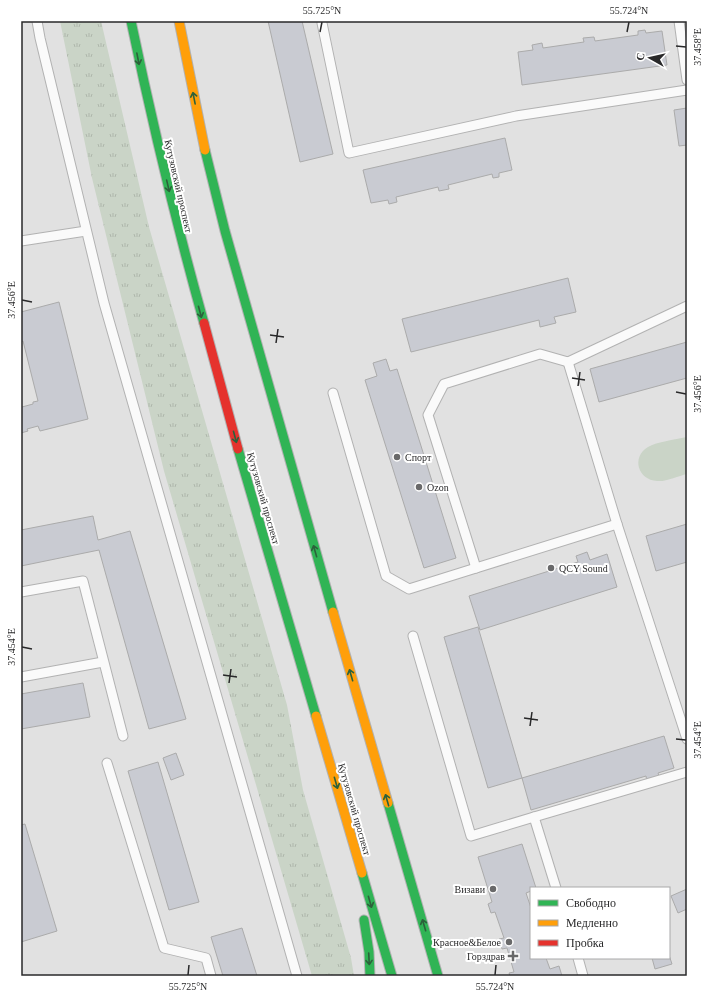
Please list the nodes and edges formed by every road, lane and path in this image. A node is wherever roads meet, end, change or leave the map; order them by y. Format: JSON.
{"nodes":[{"id":1,"x":37,"y":21,"type":"edge"},
{"id":2,"x":131,"y":21,"type":"edge"},
{"id":3,"x":179,"y":21,"type":"edge"},
{"id":4,"x":679,"y":21,"type":"edge"},
{"id":5,"x":322,"y":23,"type":"dead end"},
{"id":6,"x":687,"y":80,"type":"edge"},
{"id":7,"x":687,"y":90,"type":"edge"},
{"id":8,"x":86,"y":231,"type":"junction"},
{"id":9,"x":21,"y":241,"type":"edge"},
{"id":10,"x":687,"y":306,"type":"edge"},
{"id":11,"x":568,"y":362,"type":"junction"},
{"id":12,"x":333,"y":393,"type":"dead end"},
{"id":13,"x":617,"y":524,"type":"junction"},
{"id":14,"x":476,"y":568,"type":"junction"},
{"id":15,"x":21,"y":592,"type":"edge"},
{"id":16,"x":413,"y":636,"type":"dead end"},
{"id":17,"x":103,"y":662,"type":"junction"},
{"id":18,"x":21,"y":677,"type":"edge"},
{"id":19,"x":124,"y":736,"type":"dead end"},
{"id":20,"x":687,"y":739,"type":"edge"},
{"id":21,"x":107,"y":762,"type":"dead end"},
{"id":22,"x":687,"y":772,"type":"edge"},
{"id":23,"x":534,"y":817,"type":"junction"},
{"id":24,"x":351,"y":837,"type":"junction"},
{"id":25,"x":556,"y":887,"type":"edge"},
{"id":26,"x":578,"y":959,"type":"edge"},
{"id":27,"x":211,"y":976,"type":"edge"},
{"id":28,"x":297,"y":976,"type":"edge"},
{"id":29,"x":370,"y":976,"type":"edge"},
{"id":30,"x":392,"y":976,"type":"edge"},
{"id":31,"x":438,"y":976,"type":"edge"},
{"id":32,"x":583,"y":976,"type":"edge"}],
"edges":[{"from":1,"to":8,"type":"lane"},
{"from":2,"to":24,"type":"main road","name":"Кутузовский проспект","one_way":true},
{"from":31,"to":3,"type":"main road","one_way":true},
{"from":4,"to":6,"type":"lane"},
{"from":5,"to":7,"type":"lane"},
{"from":8,"to":9,"type":"lane"},
{"from":8,"to":28,"type":"lane"},
{"from":10,"to":11,"type":"lane"},
{"from":11,"to":13,"type":"lane"},
{"from":11,"to":14,"type":"lane"},
{"from":12,"to":14,"type":"lane"},
{"from":13,"to":14,"type":"lane"},
{"from":13,"to":20,"type":"lane"},
{"from":15,"to":17,"type":"lane"},
{"from":16,"to":23,"type":"lane"},
{"from":17,"to":18,"type":"lane"},
{"from":17,"to":19,"type":"lane"},
{"from":21,"to":27,"type":"lane"},
{"from":22,"to":23,"type":"lane"},
{"from":23,"to":25,"type":"lane"},
{"from":24,"to":29,"type":"main road","one_way":true},
{"from":24,"to":30,"type":"main road","name":"Кутузовский проспект","one_way":true},
{"from":26,"to":32,"type":"lane"}]}
